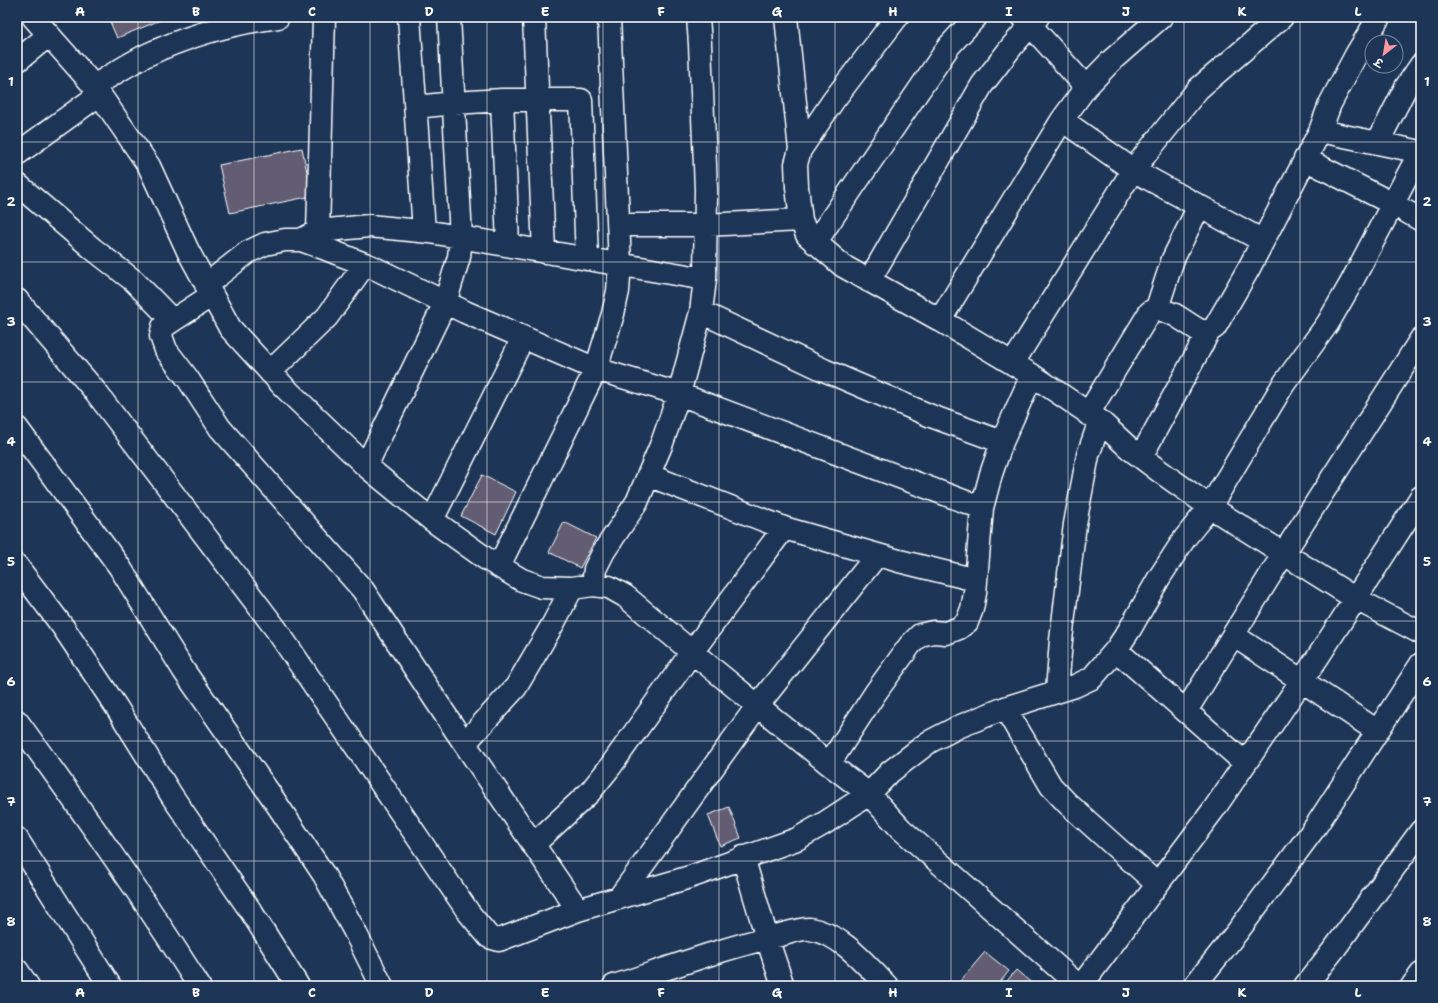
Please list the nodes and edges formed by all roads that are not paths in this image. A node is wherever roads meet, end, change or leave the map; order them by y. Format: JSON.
{"nodes":[{"id":1,"x":34,"y":17,"type":"edge"},
{"id":2,"x":278,"y":17,"type":"edge"},
{"id":3,"x":324,"y":17,"type":"edge"},
{"id":4,"x":409,"y":17,"type":"edge"},
{"id":5,"x":449,"y":17,"type":"edge"},
{"id":6,"x":534,"y":17,"type":"edge"},
{"id":7,"x":609,"y":17,"type":"edge"},
{"id":8,"x":698,"y":17,"type":"edge"},
{"id":9,"x":786,"y":17,"type":"edge"},
{"id":10,"x":897,"y":17,"type":"edge"},
{"id":11,"x":976,"y":17,"type":"edge"},
{"id":12,"x":1161,"y":17,"type":"edge"},
{"id":13,"x":1282,"y":17,"type":"edge"},
{"id":14,"x":1380,"y":17,"type":"edge"},
{"id":15,"x":1031,"y":20,"type":"edge"},
{"id":16,"x":199,"y":25,"type":"edge"},
{"id":17,"x":49,"y":35,"type":"junction"},
{"id":18,"x":17,"y":61,"type":"edge"},
{"id":19,"x":1421,"y":65,"type":"edge"},
{"id":20,"x":1086,"y":87,"type":"junction"},
{"id":21,"x":97,"y":90,"type":"junction"},
{"id":22,"x":502,"y":100,"type":"junction"},
{"id":23,"x":537,"y":100,"type":"junction"},
{"id":24,"x":454,"y":103,"type":"junction"},
{"id":25,"x":416,"y":107,"type":"junction"},
{"id":26,"x":1062,"y":120,"type":"junction"},
{"id":27,"x":1320,"y":131,"type":"junction"},
{"id":28,"x":1378,"y":142,"type":"junction"},
{"id":29,"x":800,"y":150,"type":"junction"},
{"id":30,"x":1420,"y":152,"type":"edge"},
{"id":31,"x":17,"y":154,"type":"edge"},
{"id":32,"x":1305,"y":159,"type":"junction"},
{"id":33,"x":1133,"y":170,"type":"junction"},
{"id":34,"x":17,"y":184,"type":"edge"},
{"id":35,"x":1393,"y":204,"type":"junction"},
{"id":36,"x":1198,"y":206,"type":"junction"},
{"id":37,"x":802,"y":220,"type":"junction"},
{"id":38,"x":1421,"y":220,"type":"edge"},
{"id":39,"x":619,"y":225,"type":"junction"},
{"id":40,"x":705,"y":225,"type":"junction"},
{"id":41,"x":424,"y":231,"type":"junction"},
{"id":42,"x":310,"y":236,"type":"junction"},
{"id":43,"x":461,"y":237,"type":"junction"},
{"id":44,"x":1263,"y":241,"type":"junction"},
{"id":45,"x":815,"y":243,"type":"junction"},
{"id":46,"x":508,"y":245,"type":"junction"},
{"id":47,"x":544,"y":252,"type":"junction"},
{"id":48,"x":587,"y":259,"type":"junction"},
{"id":49,"x":365,"y":264,"type":"junction"},
{"id":50,"x":620,"y":264,"type":"junction"},
{"id":51,"x":704,"y":279,"type":"junction"},
{"id":52,"x":869,"y":281,"type":"junction"},
{"id":53,"x":209,"y":290,"type":"junction"},
{"id":54,"x":17,"y":300,"type":"edge"},
{"id":55,"x":445,"y":303,"type":"junction"},
{"id":56,"x":1157,"y":308,"type":"junction"},
{"id":57,"x":701,"y":312,"type":"junction"},
{"id":58,"x":172,"y":320,"type":"junction"},
{"id":59,"x":940,"y":320,"type":"junction"},
{"id":60,"x":1209,"y":331,"type":"junction"},
{"id":61,"x":523,"y":338,"type":"junction"},
{"id":62,"x":1421,"y":339,"type":"edge"},
{"id":63,"x":1013,"y":363,"type":"junction"},
{"id":64,"x":596,"y":369,"type":"junction"},
{"id":65,"x":270,"y":372,"type":"junction"},
{"id":66,"x":1032,"y":375,"type":"junction"},
{"id":67,"x":679,"y":394,"type":"junction"},
{"id":68,"x":1094,"y":417,"type":"junction"},
{"id":69,"x":17,"y":428,"type":"edge"},
{"id":70,"x":1002,"y":442,"type":"junction"},
{"id":71,"x":1141,"y":457,"type":"junction"},
{"id":72,"x":366,"y":466,"type":"junction"},
{"id":73,"x":648,"y":475,"type":"junction"},
{"id":74,"x":1421,"y":497,"type":"edge"},
{"id":75,"x":1210,"y":507,"type":"junction"},
{"id":76,"x":982,"y":508,"type":"junction"},
{"id":77,"x":432,"y":520,"type":"junction"},
{"id":78,"x":784,"y":528,"type":"junction"},
{"id":79,"x":1284,"y":553,"type":"junction"},
{"id":80,"x":877,"y":555,"type":"junction"},
{"id":81,"x":17,"y":566,"type":"edge"},
{"id":82,"x":499,"y":566,"type":"junction"},
{"id":83,"x":976,"y":580,"type":"junction"},
{"id":84,"x":593,"y":585,"type":"junction"},
{"id":85,"x":572,"y":588,"type":"junction"},
{"id":86,"x":1356,"y":598,"type":"junction"},
{"id":87,"x":1421,"y":633,"type":"edge"},
{"id":88,"x":1233,"y":635,"type":"junction"},
{"id":89,"x":1116,"y":650,"type":"junction"},
{"id":90,"x":692,"y":652,"type":"junction"},
{"id":91,"x":1421,"y":664,"type":"edge"},
{"id":92,"x":1302,"y":681,"type":"junction"},
{"id":93,"x":1057,"y":691,"type":"junction"},
{"id":94,"x":758,"y":705,"type":"junction"},
{"id":95,"x":1005,"y":708,"type":"junction"},
{"id":96,"x":1186,"y":711,"type":"junction"},
{"id":97,"x":17,"y":721,"type":"edge"},
{"id":98,"x":1377,"y":732,"type":"junction"},
{"id":99,"x":465,"y":743,"type":"junction"},
{"id":100,"x":1246,"y":763,"type":"junction"},
{"id":101,"x":829,"y":764,"type":"junction"},
{"id":102,"x":869,"y":794,"type":"junction"},
{"id":103,"x":1421,"y":832,"type":"edge"},
{"id":104,"x":17,"y":839,"type":"edge"},
{"id":105,"x":533,"y":845,"type":"junction"},
{"id":106,"x":744,"y":858,"type":"junction"},
{"id":107,"x":1157,"y":884,"type":"junction"},
{"id":108,"x":619,"y":898,"type":"junction"},
{"id":109,"x":578,"y":910,"type":"junction"},
{"id":110,"x":767,"y":938,"type":"junction"},
{"id":111,"x":17,"y":970,"type":"edge"},
{"id":112,"x":1421,"y":974,"type":"edge"},
{"id":113,"x":28,"y":986,"type":"edge"},
{"id":114,"x":110,"y":986,"type":"edge"},
{"id":115,"x":199,"y":986,"type":"edge"},
{"id":116,"x":298,"y":986,"type":"edge"},
{"id":117,"x":382,"y":986,"type":"edge"},
{"id":118,"x":614,"y":986,"type":"edge"},
{"id":119,"x":783,"y":986,"type":"edge"},
{"id":120,"x":887,"y":986,"type":"edge"},
{"id":121,"x":1080,"y":986,"type":"edge"},
{"id":122,"x":1194,"y":986,"type":"edge"},
{"id":123,"x":1305,"y":986,"type":"edge"},
{"id":124,"x":1412,"y":986,"type":"edge"}],
"edges":[{"from":1,"to":17,"type":"street"},
{"from":2,"to":16,"type":"street"},
{"from":3,"to":42,"type":"street"},
{"from":4,"to":25,"type":"street"},
{"from":5,"to":24,"type":"street"},
{"from":6,"to":23,"type":"street"},
{"from":7,"to":39,"type":"street"},
{"from":8,"to":40,"type":"street"},
{"from":9,"to":29,"type":"street"},
{"from":10,"to":29,"type":"street"},
{"from":11,"to":45,"type":"street"},
{"from":12,"to":20,"type":"street"},
{"from":13,"to":33,"type":"street"},
{"from":14,"to":27,"type":"street"},
{"from":15,"to":20,"type":"street"},
{"from":15,"to":52,"type":"street"},
{"from":16,"to":21,"type":"street"},
{"from":17,"to":18,"type":"street"},
{"from":17,"to":21,"type":"street"},
{"from":19,"to":28,"type":"street"},
{"from":20,"to":26,"type":"street"},
{"from":21,"to":31,"type":"street"},
{"from":21,"to":53,"type":"street"},
{"from":22,"to":23,"type":"street"},
{"from":22,"to":24,"type":"street"},
{"from":22,"to":46,"type":"street"},
{"from":23,"to":47,"type":"street"},
{"from":23,"to":48,"type":"street"},
{"from":24,"to":25,"type":"street"},
{"from":24,"to":43,"type":"street"},
{"from":25,"to":41,"type":"street"},
{"from":26,"to":33,"type":"street"},
{"from":26,"to":59,"type":"street"},
{"from":27,"to":28,"type":"street"},
{"from":27,"to":32,"type":"street"},
{"from":28,"to":30,"type":"street"},
{"from":29,"to":37,"type":"street"},
{"from":30,"to":35,"type":"street"},
{"from":32,"to":35,"type":"street"},
{"from":32,"to":44,"type":"street"},
{"from":33,"to":36,"type":"street"},
{"from":33,"to":63,"type":"street"},
{"from":34,"to":58,"type":"street"},
{"from":35,"to":38,"type":"street"},
{"from":35,"to":75,"type":"street"},
{"from":36,"to":44,"type":"street"},
{"from":36,"to":56,"type":"street"},
{"from":37,"to":40,"type":"street"},
{"from":37,"to":45,"type":"street"},
{"from":39,"to":40,"type":"street"},
{"from":39,"to":50,"type":"street"},
{"from":40,"to":51,"type":"street"},
{"from":41,"to":42,"type":"street"},
{"from":41,"to":43,"type":"street"},
{"from":42,"to":49,"type":"street"},
{"from":42,"to":53,"type":"street"},
{"from":43,"to":46,"type":"street"},
{"from":43,"to":55,"type":"street"},
{"from":44,"to":60,"type":"street"},
{"from":45,"to":52,"type":"street"},
{"from":46,"to":47,"type":"street"},
{"from":47,"to":48,"type":"street"},
{"from":48,"to":50,"type":"street"},
{"from":49,"to":55,"type":"street"},
{"from":49,"to":65,"type":"street"},
{"from":50,"to":51,"type":"street"},
{"from":50,"to":64,"type":"street"},
{"from":51,"to":57,"type":"street"},
{"from":52,"to":59,"type":"street"},
{"from":53,"to":58,"type":"street"},
{"from":53,"to":65,"type":"street"},
{"from":54,"to":109,"type":"street"},
{"from":55,"to":61,"type":"street"},
{"from":55,"to":72,"type":"street"},
{"from":56,"to":60,"type":"street"},
{"from":56,"to":68,"type":"street"},
{"from":57,"to":67,"type":"street"},
{"from":57,"to":70,"type":"street"},
{"from":58,"to":99,"type":"street"},
{"from":59,"to":63,"type":"street"},
{"from":60,"to":71,"type":"street"},
{"from":61,"to":64,"type":"street"},
{"from":61,"to":77,"type":"street"},
{"from":62,"to":79,"type":"street"},
{"from":63,"to":66,"type":"street"},
{"from":64,"to":67,"type":"street"},
{"from":64,"to":82,"type":"street"},
{"from":65,"to":72,"type":"street"},
{"from":66,"to":68,"type":"street"},
{"from":66,"to":70,"type":"street"},
{"from":67,"to":73,"type":"street"},
{"from":67,"to":76,"type":"street"},
{"from":68,"to":71,"type":"street"},
{"from":68,"to":93,"type":"street"},
{"from":69,"to":117,"type":"street"},
{"from":70,"to":76,"type":"street"},
{"from":71,"to":75,"type":"street"},
{"from":72,"to":77,"type":"street"},
{"from":73,"to":78,"type":"street"},
{"from":73,"to":84,"type":"street"},
{"from":74,"to":86,"type":"street"},
{"from":75,"to":79,"type":"street"},
{"from":75,"to":89,"type":"street"},
{"from":76,"to":83,"type":"street"},
{"from":77,"to":82,"type":"street"},
{"from":78,"to":80,"type":"street"},
{"from":78,"to":90,"type":"street"},
{"from":79,"to":86,"type":"street"},
{"from":79,"to":88,"type":"street"},
{"from":80,"to":83,"type":"street"},
{"from":80,"to":94,"type":"street"},
{"from":81,"to":116,"type":"street"},
{"from":82,"to":85,"type":"street"},
{"from":83,"to":101,"type":"street"},
{"from":84,"to":85,"type":"street"},
{"from":84,"to":90,"type":"street"},
{"from":85,"to":99,"type":"street"},
{"from":86,"to":87,"type":"street"},
{"from":86,"to":92,"type":"street"},
{"from":88,"to":92,"type":"street"},
{"from":88,"to":96,"type":"street"},
{"from":89,"to":93,"type":"street"},
{"from":89,"to":96,"type":"street"},
{"from":90,"to":94,"type":"street"},
{"from":90,"to":105,"type":"street"},
{"from":91,"to":98,"type":"street"},
{"from":92,"to":98,"type":"street"},
{"from":92,"to":100,"type":"street"},
{"from":93,"to":95,"type":"street"},
{"from":94,"to":101,"type":"street"},
{"from":94,"to":108,"type":"street"},
{"from":95,"to":102,"type":"street"},
{"from":95,"to":107,"type":"street"},
{"from":96,"to":100,"type":"street"},
{"from":97,"to":115,"type":"street"},
{"from":98,"to":122,"type":"street"},
{"from":99,"to":105,"type":"street"},
{"from":100,"to":107,"type":"street"},
{"from":101,"to":102,"type":"street"},
{"from":102,"to":106,"type":"street"},
{"from":102,"to":121,"type":"street"},
{"from":103,"to":123,"type":"street"},
{"from":104,"to":114,"type":"street"},
{"from":105,"to":109,"type":"street"},
{"from":106,"to":108,"type":"street"},
{"from":106,"to":110,"type":"street"},
{"from":107,"to":121,"type":"street"},
{"from":108,"to":109,"type":"street"},
{"from":110,"to":118,"type":"street"},
{"from":110,"to":119,"type":"street"},
{"from":110,"to":120,"type":"street"},
{"from":111,"to":113,"type":"street"},
{"from":112,"to":124,"type":"street"}]}
